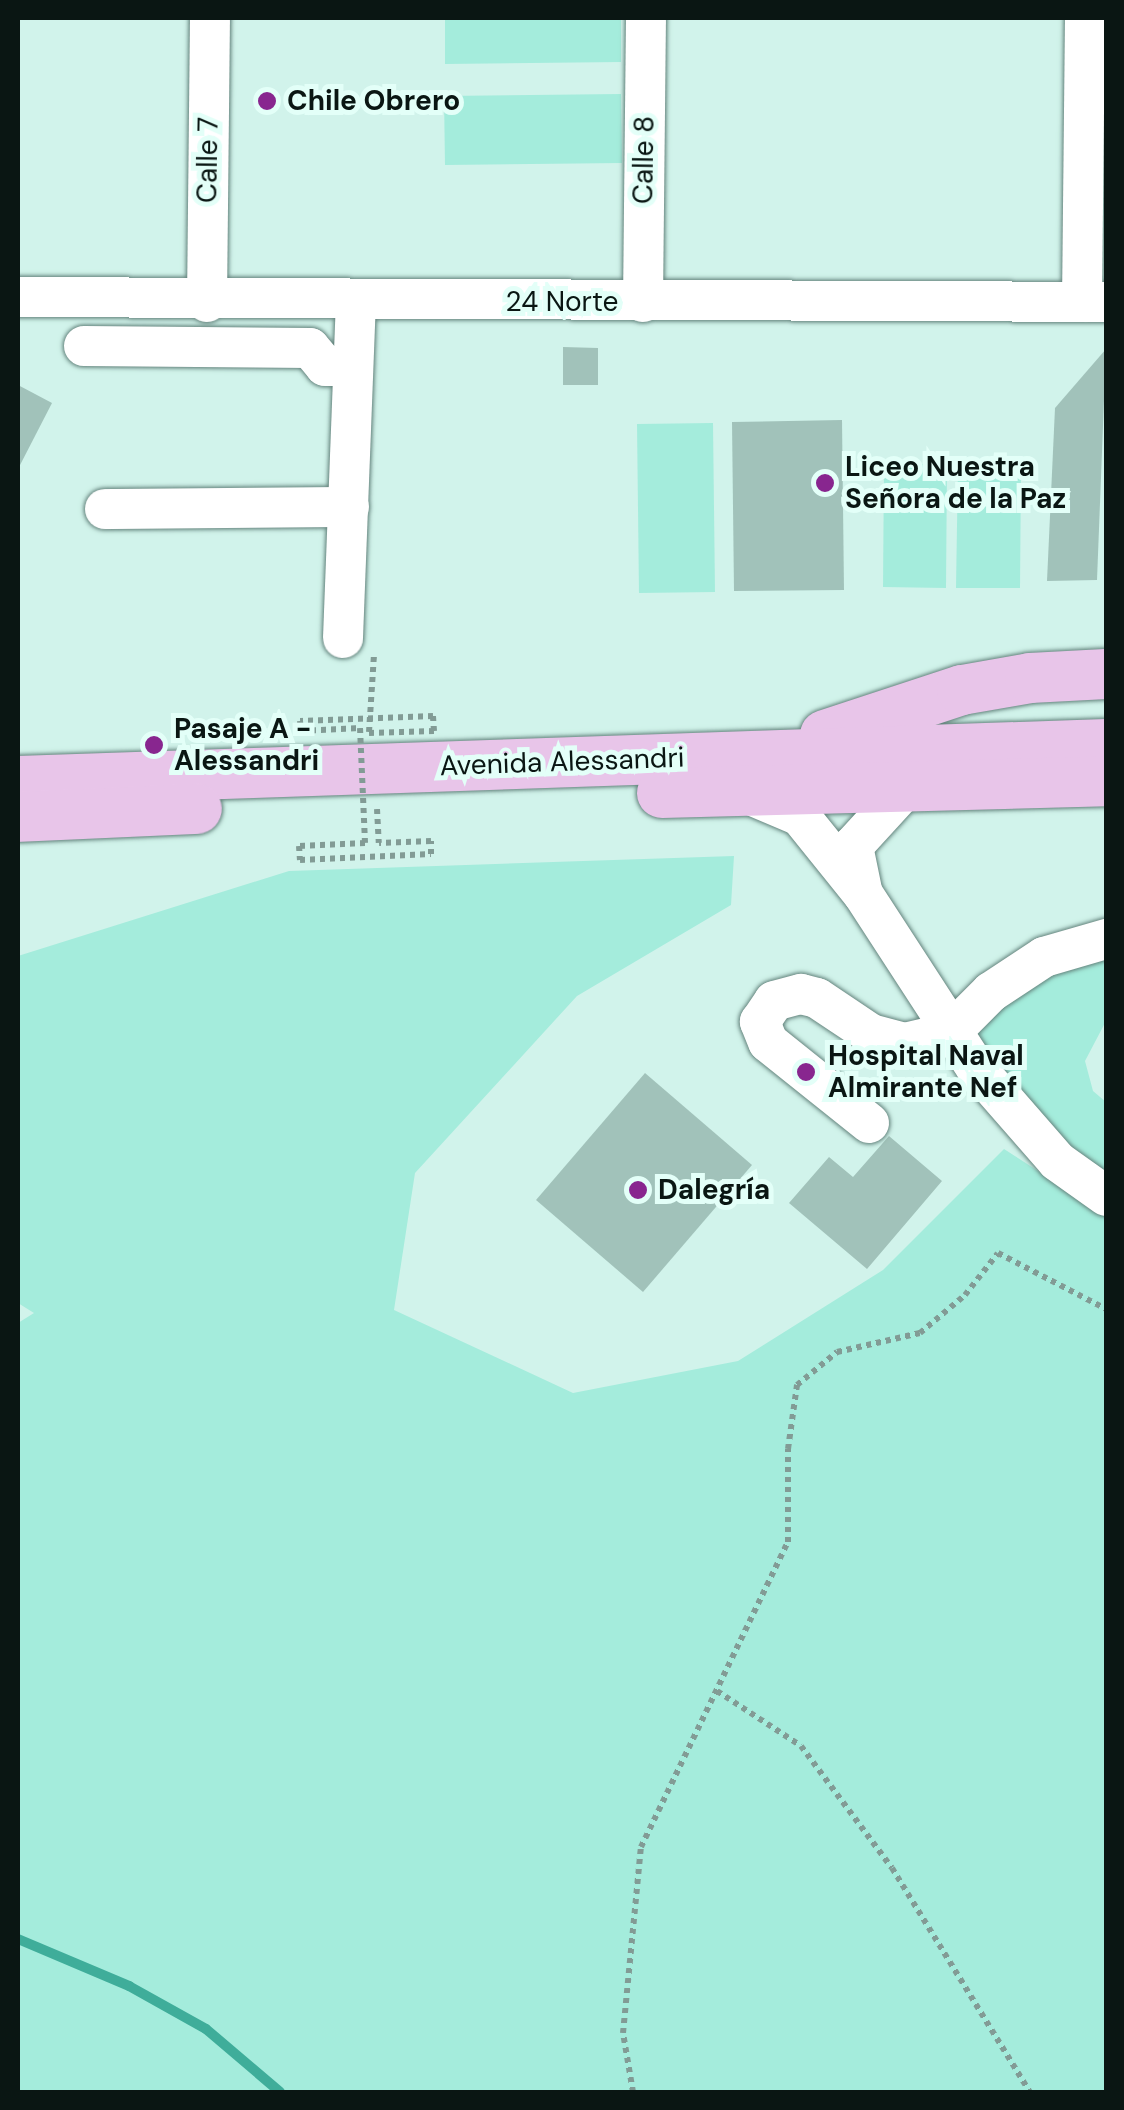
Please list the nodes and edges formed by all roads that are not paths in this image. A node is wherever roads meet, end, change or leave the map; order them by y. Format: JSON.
{"nodes":[{"id":1,"x":210,"y":18,"type":"edge"},
{"id":2,"x":646,"y":18,"type":"edge"},
{"id":3,"x":1085,"y":18,"type":"edge"},
{"id":4,"x":18,"y":297,"type":"edge"},
{"id":5,"x":207,"y":302,"type":"junction"},
{"id":6,"x":643,"y":302,"type":"junction"},
{"id":7,"x":1094,"y":302,"type":"edge"},
{"id":8,"x":356,"y":303,"type":"junction"},
{"id":9,"x":84,"y":346,"type":"dead end"},
{"id":10,"x":350,"y":366,"type":"junction"},
{"id":11,"x":349,"y":507,"type":"junction"},
{"id":12,"x":105,"y":509,"type":"dead end"},
{"id":13,"x":343,"y":638,"type":"dead end"},
{"id":14,"x":1106,"y":674,"type":"edge"},
{"id":15,"x":1106,"y":744,"type":"edge"},
{"id":16,"x":747,"y":774,"type":"junction"},
{"id":17,"x":1106,"y":780,"type":"edge"},
{"id":18,"x":18,"y":781,"type":"edge"},
{"id":19,"x":908,"y":786,"type":"junction"},
{"id":20,"x":18,"y":817,"type":"edge"},
{"id":21,"x":863,"y":894,"type":"junction"},
{"id":22,"x":1106,"y":940,"type":"edge"},
{"id":23,"x":951,"y":1032,"type":"junction"},
{"id":24,"x":870,"y":1122,"type":"dead end"},
{"id":25,"x":1106,"y":1196,"type":"edge"}],
"edges":[{"from":1,"to":5,"type":"street","name":"Calle 7"},
{"from":2,"to":6,"type":"street","name":"Calle 8"},
{"from":3,"to":7,"type":"street"},
{"from":4,"to":5,"type":"street","name":"24 Norte"},
{"from":5,"to":8,"type":"street","name":"24 Norte"},
{"from":6,"to":7,"type":"street","name":"24 Norte"},
{"from":6,"to":8,"type":"street","name":"24 Norte"},
{"from":8,"to":10,"type":"street"},
{"from":9,"to":10,"type":"street"},
{"from":10,"to":11,"type":"street"},
{"from":11,"to":12,"type":"street"},
{"from":11,"to":13,"type":"street"},
{"from":14,"to":16,"type":"main road"},
{"from":15,"to":16,"type":"main road","name":"Avenida Alessandri"},
{"from":16,"to":18,"type":"main road","name":"Avenida Alessandri"},
{"from":16,"to":19,"type":"main road","name":"Avenida Alessandri"},
{"from":16,"to":20,"type":"main road","name":"Avenida Alessandri"},
{"from":16,"to":21,"type":"street"},
{"from":17,"to":19,"type":"main road","name":"Avenida Alessandri"},
{"from":19,"to":21,"type":"street"},
{"from":21,"to":23,"type":"street"},
{"from":22,"to":23,"type":"street"},
{"from":23,"to":24,"type":"street"},
{"from":23,"to":25,"type":"street"}]}
